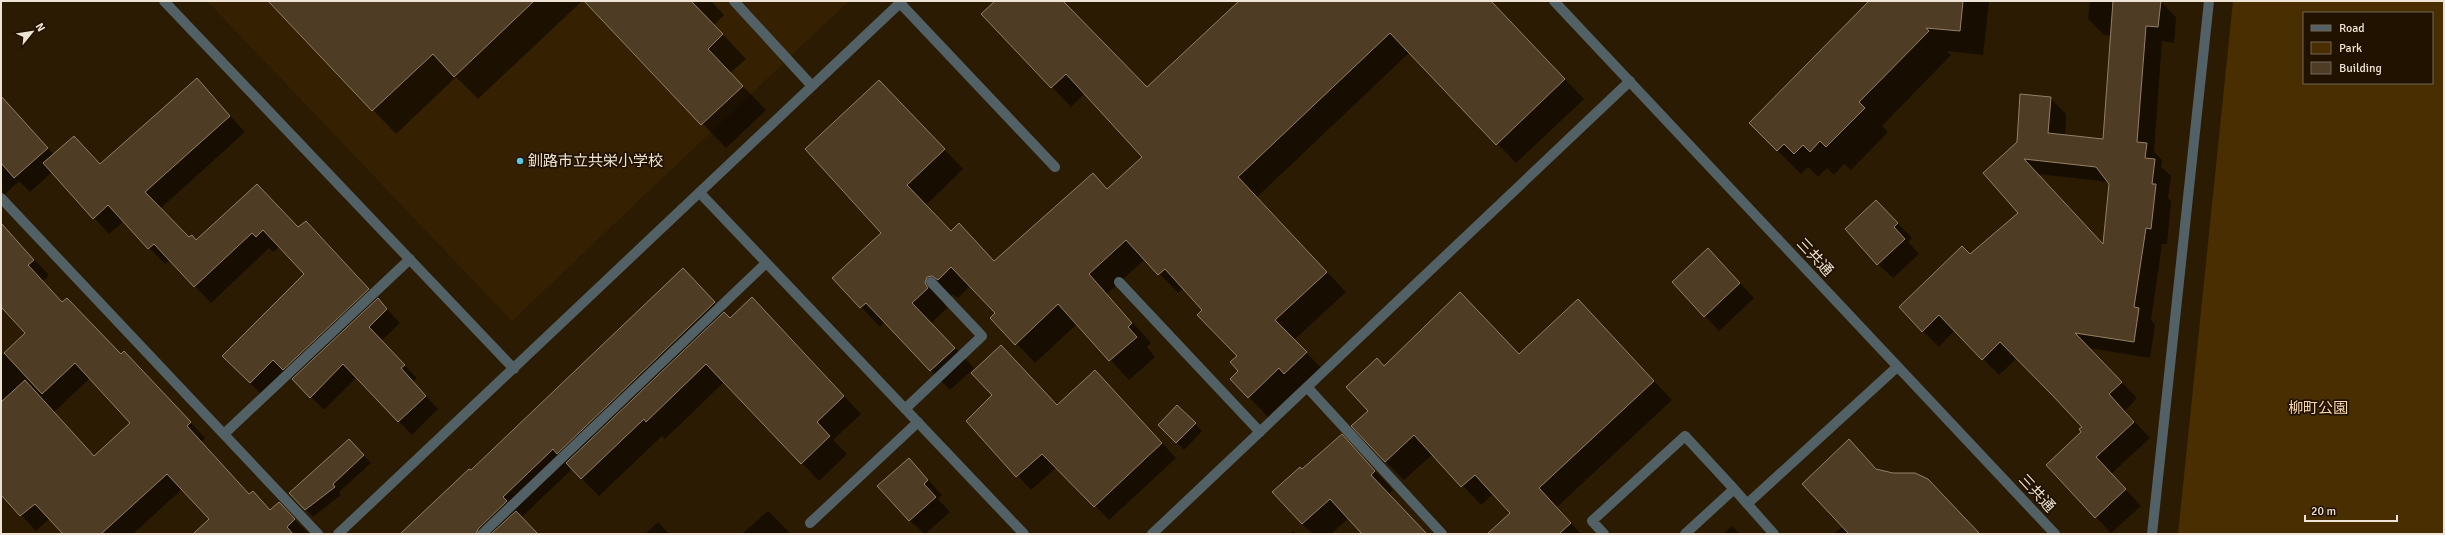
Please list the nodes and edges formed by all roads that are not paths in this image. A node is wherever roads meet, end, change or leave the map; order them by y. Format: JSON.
{"nodes":[{"id":1,"x":164,"y":1,"type":"edge"},
{"id":2,"x":734,"y":1,"type":"edge"},
{"id":3,"x":1554,"y":1,"type":"edge"},
{"id":4,"x":2209,"y":1,"type":"edge"},
{"id":5,"x":901,"y":2,"type":"edge"},
{"id":6,"x":1630,"y":81,"type":"junction"},
{"id":7,"x":812,"y":86,"type":"junction"},
{"id":8,"x":1055,"y":167,"type":"dead end"},
{"id":9,"x":700,"y":193,"type":"junction"},
{"id":10,"x":1,"y":198,"type":"edge"},
{"id":11,"x":410,"y":259,"type":"junction"},
{"id":12,"x":766,"y":263,"type":"junction"},
{"id":13,"x":931,"y":282,"type":"dead end"},
{"id":14,"x":1119,"y":282,"type":"dead end"},
{"id":15,"x":1898,"y":367,"type":"junction"},
{"id":16,"x":514,"y":369,"type":"junction"},
{"id":17,"x":1307,"y":387,"type":"junction"},
{"id":18,"x":906,"y":410,"type":"junction"},
{"id":19,"x":918,"y":422,"type":"junction"},
{"id":20,"x":1260,"y":432,"type":"junction"},
{"id":21,"x":224,"y":434,"type":"junction"},
{"id":22,"x":1734,"y":489,"type":"junction"},
{"id":23,"x":1747,"y":504,"type":"junction"},
{"id":24,"x":810,"y":523,"type":"dead end"},
{"id":25,"x":318,"y":534,"type":"edge"},
{"id":26,"x":338,"y":534,"type":"edge"},
{"id":27,"x":482,"y":534,"type":"edge"},
{"id":28,"x":1024,"y":534,"type":"edge"},
{"id":29,"x":1152,"y":534,"type":"edge"},
{"id":30,"x":1442,"y":534,"type":"edge"},
{"id":31,"x":1604,"y":534,"type":"edge"},
{"id":32,"x":1685,"y":534,"type":"edge"},
{"id":33,"x":1774,"y":534,"type":"edge"},
{"id":34,"x":2055,"y":534,"type":"edge"},
{"id":35,"x":2152,"y":534,"type":"edge"}],
"edges":[{"from":1,"to":11,"type":"street"},
{"from":2,"to":7,"type":"street"},
{"from":3,"to":6,"type":"street","name":"三共通"},
{"from":4,"to":35,"type":"street"},
{"from":5,"to":7,"type":"street"},
{"from":5,"to":8,"type":"street"},
{"from":6,"to":15,"type":"street","name":"三共通"},
{"from":6,"to":17,"type":"street"},
{"from":7,"to":9,"type":"street"},
{"from":9,"to":12,"type":"street"},
{"from":9,"to":16,"type":"street"},
{"from":10,"to":21,"type":"street"},
{"from":11,"to":16,"type":"street"},
{"from":11,"to":21,"type":"street"},
{"from":12,"to":18,"type":"street"},
{"from":12,"to":27,"type":"street"},
{"from":13,"to":18,"type":"street"},
{"from":14,"to":20,"type":"street"},
{"from":15,"to":23,"type":"street"},
{"from":15,"to":34,"type":"street","name":"三共通"},
{"from":16,"to":26,"type":"street"},
{"from":17,"to":20,"type":"street"},
{"from":17,"to":30,"type":"street"},
{"from":18,"to":19,"type":"street"},
{"from":19,"to":24,"type":"street"},
{"from":19,"to":28,"type":"street"},
{"from":20,"to":29,"type":"street"},
{"from":21,"to":25,"type":"street"},
{"from":22,"to":23,"type":"street"},
{"from":22,"to":31,"type":"street"},
{"from":22,"to":32,"type":"street"},
{"from":23,"to":33,"type":"street"}]}
